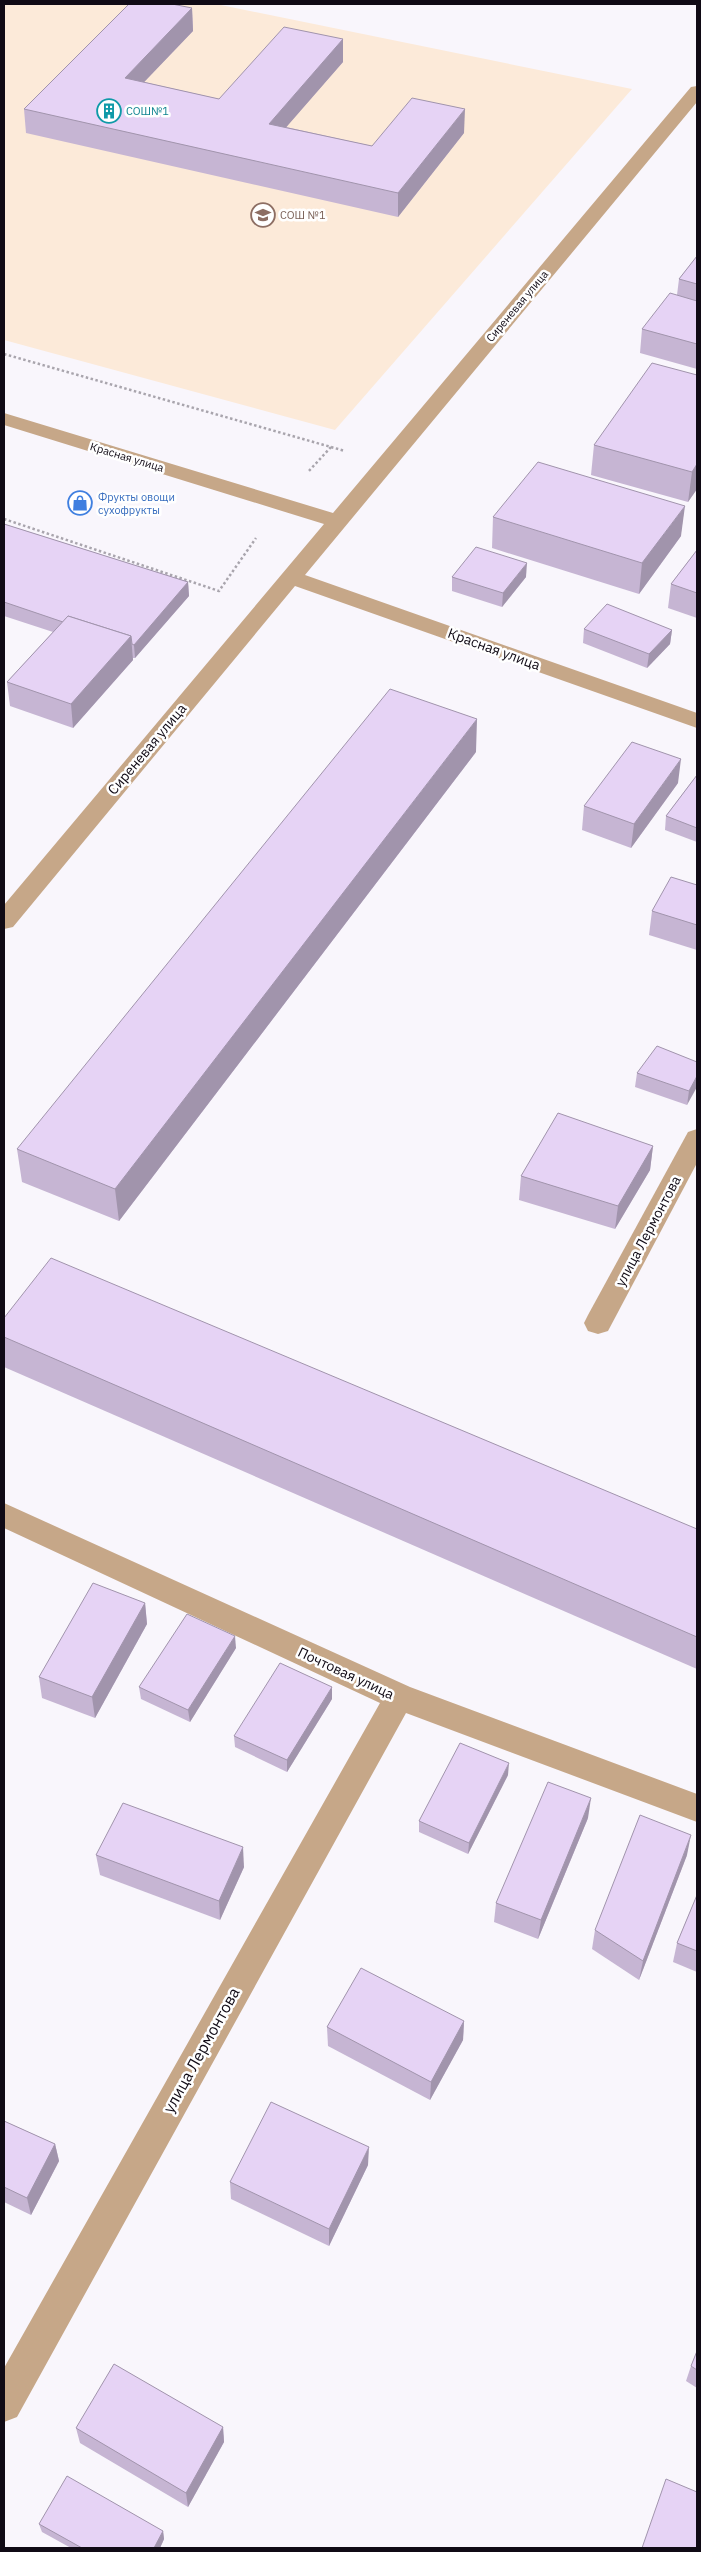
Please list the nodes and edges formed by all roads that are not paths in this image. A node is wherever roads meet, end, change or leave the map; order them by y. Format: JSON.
{"nodes":[{"id":1,"x":697,"y":91,"type":"edge"},
{"id":2,"x":4,"y":419,"type":"edge"},
{"id":3,"x":337,"y":521,"type":"junction"},
{"id":4,"x":290,"y":577,"type":"junction"},
{"id":5,"x":697,"y":721,"type":"edge"},
{"id":6,"x":4,"y":921,"type":"edge"},
{"id":7,"x":697,"y":1139,"type":"edge"},
{"id":8,"x":598,"y":1323,"type":"dead end"},
{"id":9,"x":4,"y":1515,"type":"edge"},
{"id":10,"x":399,"y":1697,"type":"junction"},
{"id":11,"x":697,"y":1808,"type":"edge"},
{"id":12,"x":4,"y":2404,"type":"edge"}],
"edges":[{"from":1,"to":3,"type":"street","name":"Сиреневая улица"},
{"from":2,"to":3,"type":"street","name":"Красная улица"},
{"from":3,"to":4,"type":"street","name":"Сиреневая улица"},
{"from":4,"to":5,"type":"street","name":"Красная улица"},
{"from":4,"to":6,"type":"street","name":"Сиреневая улица"},
{"from":7,"to":8,"type":"street","name":"улица Лермонтова"},
{"from":9,"to":10,"type":"street","name":"Почтовая улица"},
{"from":10,"to":11,"type":"street","name":"Почтовая улица"},
{"from":10,"to":12,"type":"street","name":"улица Лермонтова"}]}
